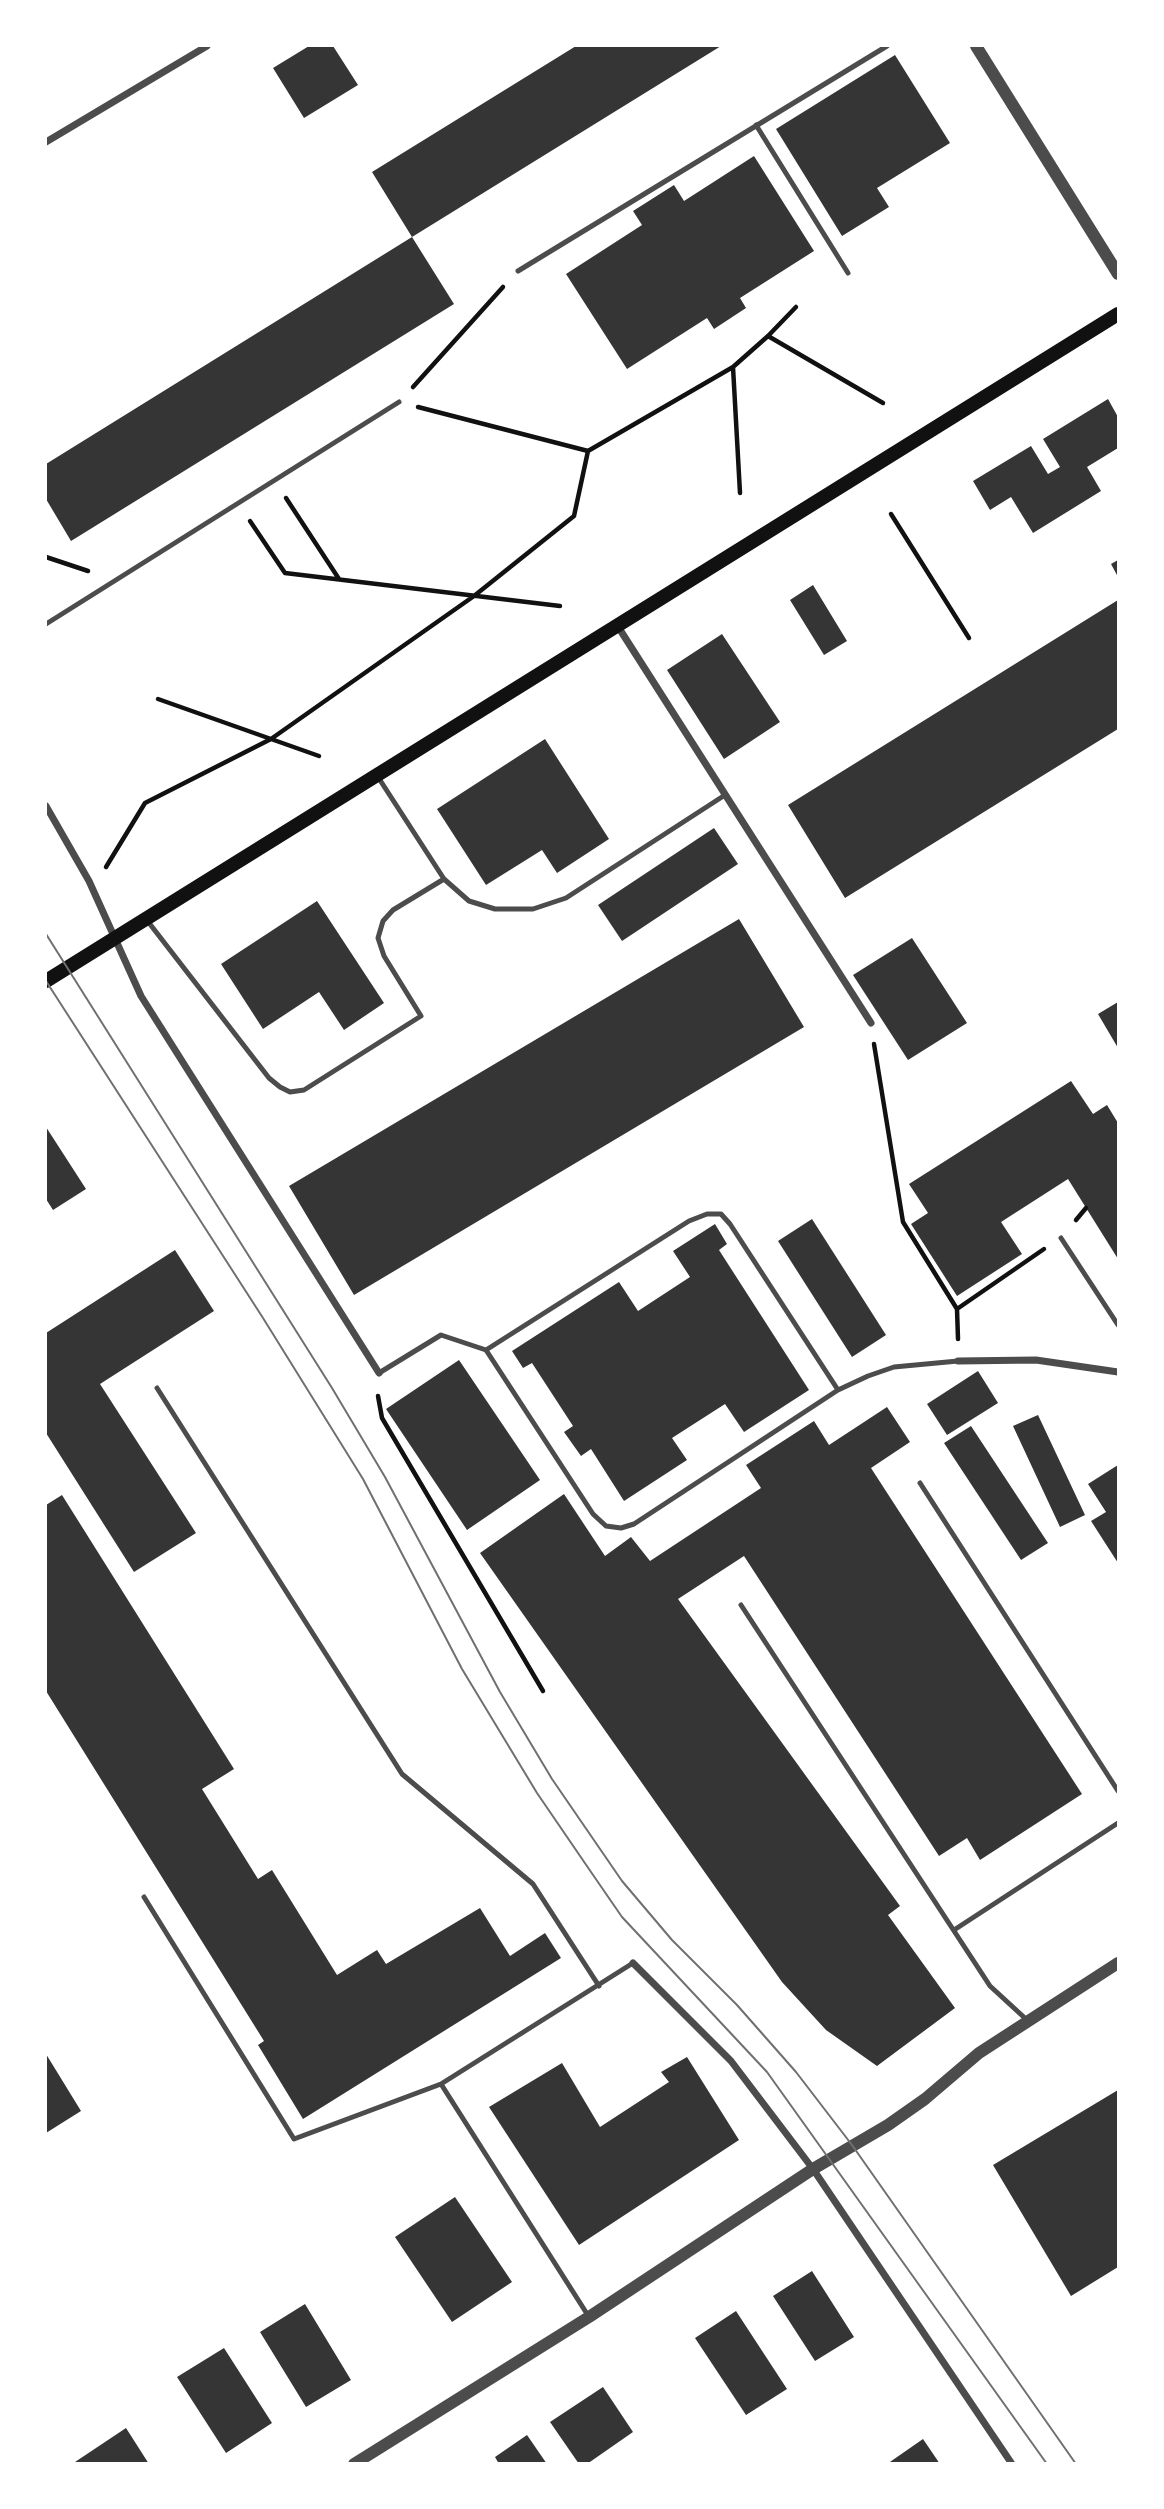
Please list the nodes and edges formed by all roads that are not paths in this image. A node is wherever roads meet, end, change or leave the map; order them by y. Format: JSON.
{"nodes":[{"id":1,"x":208,"y":46,"type":"edge"},
{"id":2,"x":887,"y":46,"type":"edge"},
{"id":3,"x":976,"y":46,"type":"edge"},
{"id":4,"x":756,"y":125,"type":"junction"},
{"id":5,"x":46,"y":142,"type":"edge"},
{"id":6,"x":517,"y":271,"type":"road end"},
{"id":7,"x":848,"y":273,"type":"dead end"},
{"id":8,"x":1118,"y":274,"type":"edge"},
{"id":9,"x":1118,"y":314,"type":"edge"},
{"id":10,"x":399,"y":402,"type":"road end"},
{"id":11,"x":46,"y":624,"type":"edge"},
{"id":12,"x":617,"y":625,"type":"junction"},
{"id":13,"x":377,"y":775,"type":"junction"},
{"id":14,"x":724,"y":795,"type":"junction"},
{"id":15,"x":46,"y":806,"type":"edge"},
{"id":16,"x":444,"y":879,"type":"junction"},
{"id":17,"x":145,"y":918,"type":"junction"},
{"id":18,"x":115,"y":937,"type":"junction"},
{"id":19,"x":46,"y":981,"type":"edge"},
{"id":20,"x":871,"y":1023,"type":"road end"},
{"id":21,"x":1061,"y":1238,"type":"road end"},
{"id":22,"x":1118,"y":1325,"type":"edge"},
{"id":23,"x":486,"y":1350,"type":"junction"},
{"id":24,"x":958,"y":1360,"type":"joint"},
{"id":25,"x":1118,"y":1372,"type":"edge"},
{"id":26,"x":379,"y":1373,"type":"joint"},
{"id":27,"x":157,"y":1388,"type":"dead end"},
{"id":28,"x":838,"y":1390,"type":"junction"},
{"id":29,"x":920,"y":1483,"type":"dead end"},
{"id":30,"x":741,"y":1605,"type":"dead end"},
{"id":31,"x":1118,"y":1791,"type":"edge"},
{"id":32,"x":1118,"y":1823,"type":"edge"},
{"id":33,"x":144,"y":1897,"type":"dead end"},
{"id":34,"x":954,"y":1930,"type":"junction"},
{"id":35,"x":633,"y":1963,"type":"joint"},
{"id":36,"x":1118,"y":1963,"type":"edge"},
{"id":37,"x":599,"y":1986,"type":"junction"},
{"id":38,"x":1027,"y":2020,"type":"junction"},
{"id":39,"x":441,"y":2084,"type":"junction"},
{"id":40,"x":813,"y":2169,"type":"junction"},
{"id":41,"x":589,"y":2317,"type":"junction"},
{"id":42,"x":354,"y":2463,"type":"edge"},
{"id":43,"x":1012,"y":2463,"type":"edge"}],
"edges":[{"from":1,"to":5,"type":"street"},
{"from":2,"to":4,"type":"lane"},
{"from":3,"to":8,"type":"street"},
{"from":4,"to":6,"type":"lane"},
{"from":4,"to":7,"type":"lane"},
{"from":9,"to":12,"type":"main road"},
{"from":10,"to":11,"type":"lane"},
{"from":12,"to":13,"type":"main road"},
{"from":12,"to":14,"type":"street"},
{"from":13,"to":16,"type":"lane"},
{"from":13,"to":17,"type":"main road"},
{"from":14,"to":16,"type":"lane"},
{"from":14,"to":20,"type":"street"},
{"from":15,"to":18,"type":"street"},
{"from":16,"to":17,"type":"lane"},
{"from":17,"to":18,"type":"main road"},
{"from":18,"to":19,"type":"main road"},
{"from":18,"to":26,"type":"street"},
{"from":21,"to":22,"type":"lane"},
{"from":23,"to":26,"type":"lane"},
{"from":23,"to":28,"type":"lane"},
{"from":23,"to":28,"type":"lane"},
{"from":24,"to":25,"type":"street"},
{"from":24,"to":28,"type":"lane"},
{"from":27,"to":37,"type":"lane"},
{"from":29,"to":31,"type":"lane"},
{"from":30,"to":34,"type":"lane"},
{"from":32,"to":34,"type":"lane"},
{"from":33,"to":39,"type":"lane"},
{"from":34,"to":38,"type":"lane"},
{"from":35,"to":37,"type":"lane"},
{"from":35,"to":40,"type":"street"},
{"from":36,"to":38,"type":"street"},
{"from":37,"to":39,"type":"lane"},
{"from":38,"to":40,"type":"street"},
{"from":39,"to":41,"type":"lane"},
{"from":40,"to":41,"type":"street"},
{"from":40,"to":43,"type":"street"},
{"from":41,"to":42,"type":"street"}]}
